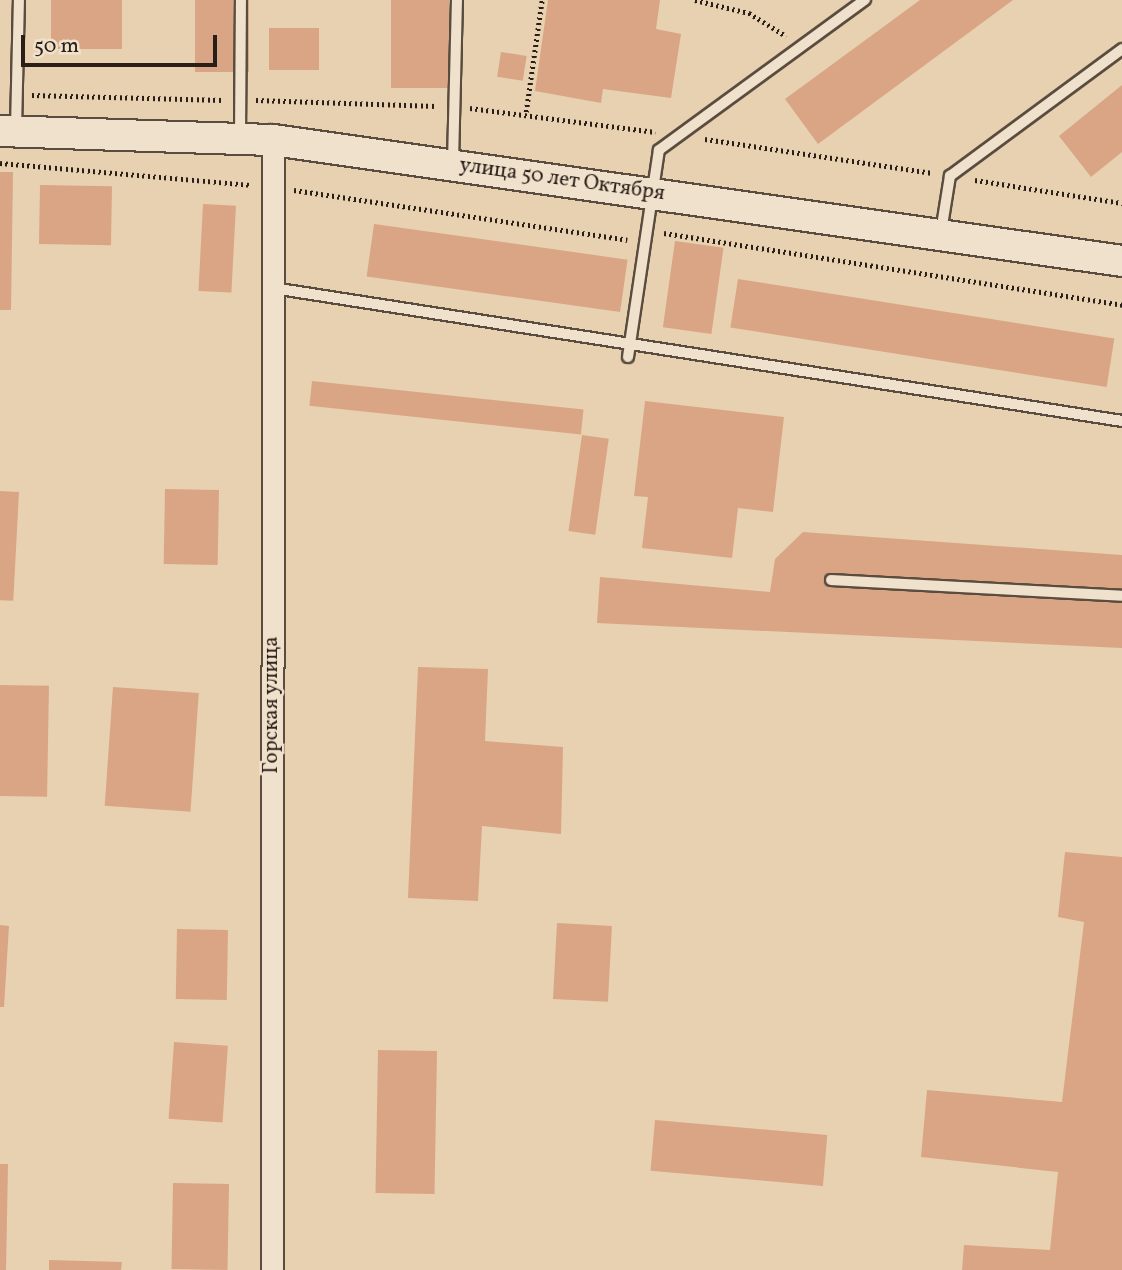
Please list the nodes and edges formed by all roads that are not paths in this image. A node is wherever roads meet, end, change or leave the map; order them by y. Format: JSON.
{"nodes":[{"id":1,"x":19,"y":0,"type":"edge"},
{"id":2,"x":241,"y":0,"type":"edge"},
{"id":3,"x":457,"y":0,"type":"edge"},
{"id":4,"x":865,"y":0,"type":"edge"},
{"id":5,"x":1122,"y":49,"type":"edge"},
{"id":6,"x":8,"y":131,"type":"edge"},
{"id":7,"x":240,"y":139,"type":"junction"},
{"id":8,"x":273,"y":140,"type":"junction"},
{"id":9,"x":453,"y":165,"type":"junction"},
{"id":10,"x":655,"y":193,"type":"junction"},
{"id":11,"x":940,"y":233,"type":"junction"},
{"id":12,"x":1122,"y":261,"type":"edge"},
{"id":13,"x":273,"y":288,"type":"junction"},
{"id":14,"x":629,"y":351,"type":"junction"},
{"id":15,"x":1122,"y":421,"type":"edge"},
{"id":16,"x":831,"y":580,"type":"dead end"},
{"id":17,"x":1122,"y":596,"type":"edge"},
{"id":18,"x":271,"y":1270,"type":"edge"}],
"edges":[{"from":1,"to":6,"type":"lane"},
{"from":2,"to":7,"type":"lane"},
{"from":3,"to":9,"type":"lane"},
{"from":4,"to":10,"type":"lane"},
{"from":5,"to":11,"type":"lane"},
{"from":6,"to":7,"type":"main road","name":"улица 50 лет Октября"},
{"from":7,"to":8,"type":"main road","name":"улица 50 лет Октября"},
{"from":8,"to":9,"type":"main road","name":"улица 50 лет Октября"},
{"from":8,"to":13,"type":"street","name":"Горская улица"},
{"from":9,"to":10,"type":"main road","name":"улица 50 лет Октября"},
{"from":10,"to":11,"type":"main road","name":"улица 50 лет Октября"},
{"from":10,"to":14,"type":"lane"},
{"from":11,"to":12,"type":"main road","name":"улица 50 лет Октября"},
{"from":13,"to":14,"type":"lane"},
{"from":13,"to":18,"type":"street","name":"Горская улица"},
{"from":14,"to":15,"type":"lane"},
{"from":16,"to":17,"type":"lane"}]}
